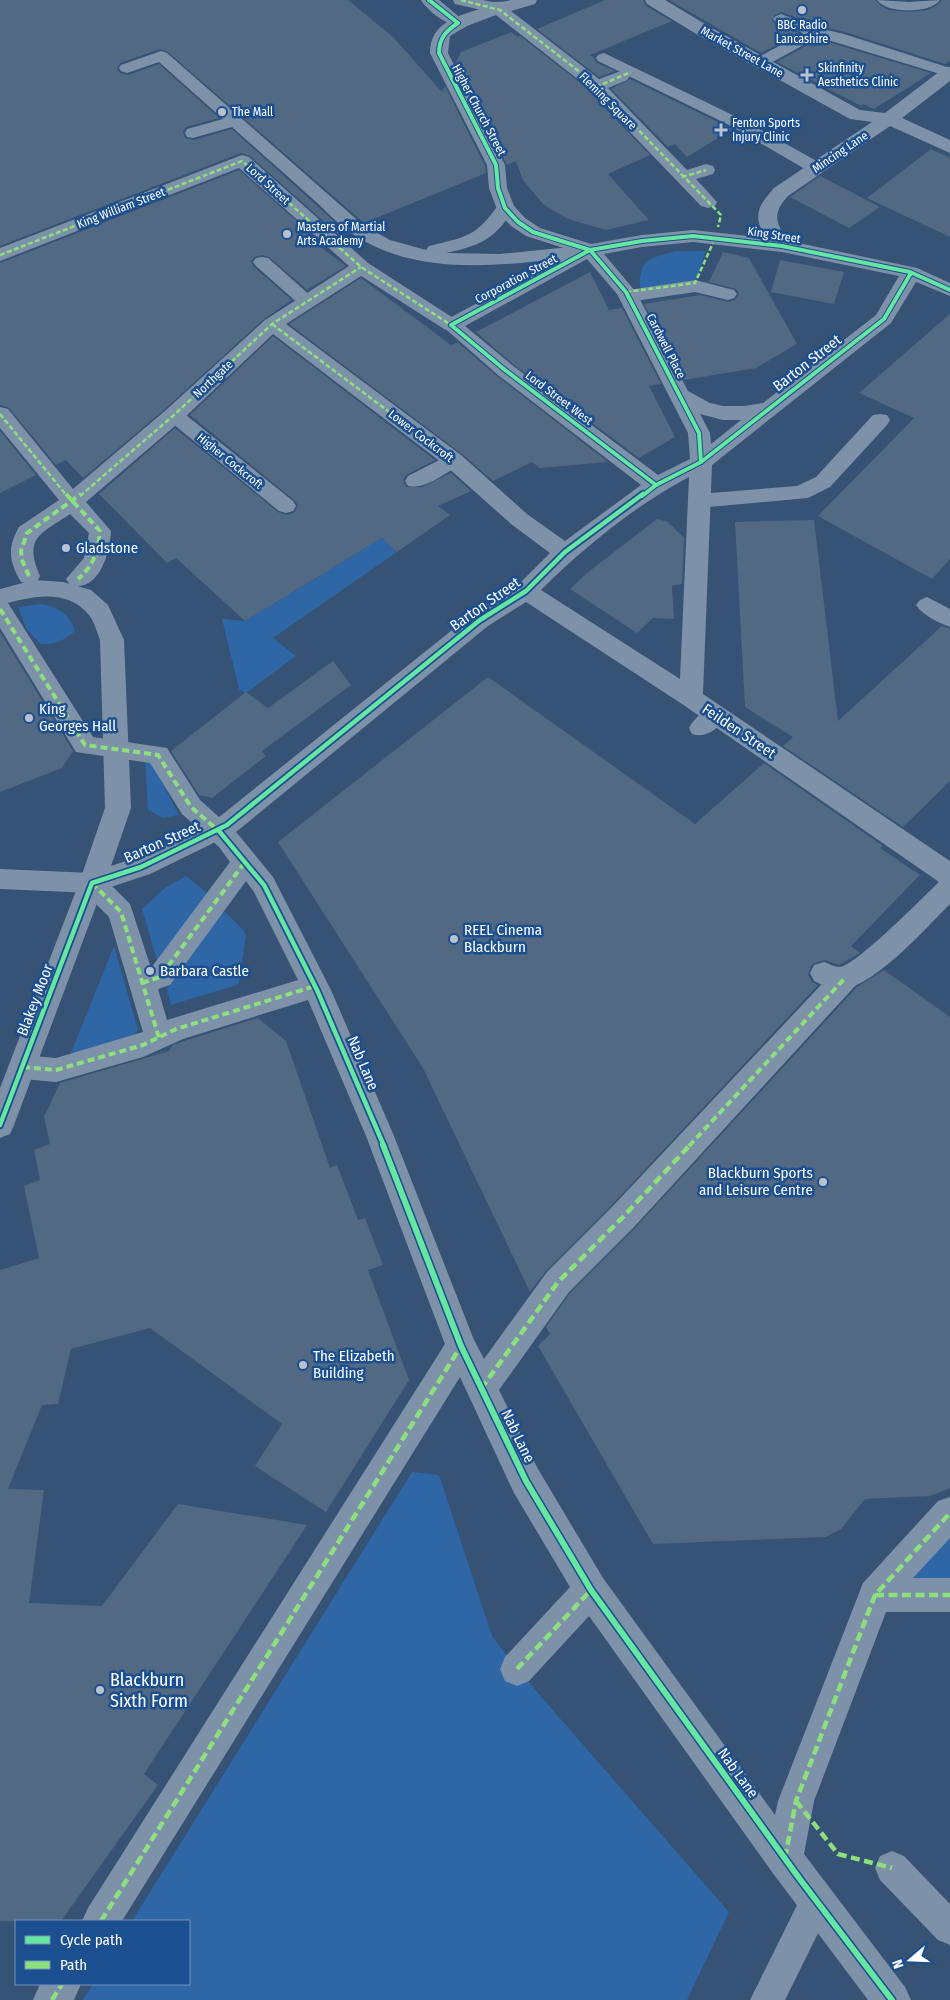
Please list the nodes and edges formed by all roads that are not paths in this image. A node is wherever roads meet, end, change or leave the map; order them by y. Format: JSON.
{"nodes":[{"id":1,"x":429,"y":0,"type":"edge"},
{"id":2,"x":461,"y":0,"type":"edge"},
{"id":3,"x":529,"y":0,"type":"edge"},
{"id":4,"x":653,"y":0,"type":"edge"},
{"id":5,"x":885,"y":0,"type":"edge"},
{"id":6,"x":932,"y":0,"type":"edge"},
{"id":7,"x":496,"y":8,"type":"junction"},
{"id":8,"x":781,"y":19,"type":"dead end"},
{"id":9,"x":456,"y":21,"type":"junction"},
{"id":10,"x":816,"y":32,"type":"junction"},
{"id":11,"x":604,"y":58,"type":"dead end"},
{"id":12,"x":761,"y":62,"type":"junction"},
{"id":13,"x":127,"y":68,"type":"dead end"},
{"id":14,"x":949,"y":72,"type":"edge"},
{"id":15,"x":622,"y":76,"type":"dead end"},
{"id":16,"x":596,"y":87,"type":"junction"},
{"id":17,"x":889,"y":119,"type":"junction"},
{"id":18,"x":234,"y":121,"type":"junction"},
{"id":19,"x":193,"y":133,"type":"dead end"},
{"id":20,"x":950,"y":147,"type":"edge"},
{"id":21,"x":242,"y":161,"type":"joint"},
{"id":22,"x":816,"y":168,"type":"junction"},
{"id":23,"x":706,"y":170,"type":"dead end"},
{"id":24,"x":682,"y":177,"type":"junction"},
{"id":25,"x":708,"y":202,"type":"dead end"},
{"id":26,"x":505,"y":208,"type":"junction"},
{"id":27,"x":662,"y":240,"type":"junction"},
{"id":28,"x":782,"y":246,"type":"junction"},
{"id":29,"x":590,"y":250,"type":"junction"},
{"id":30,"x":410,"y":253,"type":"junction"},
{"id":31,"x":0,"y":255,"type":"edge"},
{"id":32,"x":262,"y":262,"type":"dead end"},
{"id":33,"x":360,"y":267,"type":"junction"},
{"id":34,"x":911,"y":273,"type":"junction"},
{"id":35,"x":950,"y":290,"type":"edge"},
{"id":36,"x":628,"y":294,"type":"junction"},
{"id":37,"x":728,"y":294,"type":"dead end"},
{"id":38,"x":306,"y":301,"type":"junction"},
{"id":39,"x":272,"y":324,"type":"junction"},
{"id":40,"x":451,"y":325,"type":"junction"},
{"id":41,"x":681,"y":396,"type":"junction"},
{"id":42,"x":768,"y":409,"type":"junction"},
{"id":43,"x":0,"y":414,"type":"edge"},
{"id":44,"x":174,"y":415,"type":"junction"},
{"id":45,"x":880,"y":420,"type":"dead end"},
{"id":46,"x":453,"y":460,"type":"junction"},
{"id":47,"x":701,"y":462,"type":"junction"},
{"id":48,"x":415,"y":481,"type":"dead end"},
{"id":49,"x":656,"y":485,"type":"junction"},
{"id":50,"x":698,"y":501,"type":"junction"},
{"id":51,"x":72,"y":502,"type":"junction"},
{"id":52,"x":286,"y":506,"type":"dead end"},
{"id":53,"x":565,"y":552,"type":"junction"},
{"id":54,"x":32,"y":582,"type":"junction"},
{"id":55,"x":71,"y":584,"type":"junction"},
{"id":56,"x":526,"y":591,"type":"junction"},
{"id":57,"x":0,"y":597,"type":"edge"},
{"id":58,"x":927,"y":605,"type":"dead end"},
{"id":59,"x":0,"y":609,"type":"edge"},
{"id":60,"x":950,"y":619,"type":"edge"},
{"id":61,"x":691,"y":698,"type":"junction"},
{"id":62,"x":117,"y":748,"type":"junction"},
{"id":63,"x":219,"y":831,"type":"junction"},
{"id":64,"x":245,"y":862,"type":"junction"},
{"id":65,"x":950,"y":875,"type":"edge"},
{"id":66,"x":0,"y":878,"type":"edge"},
{"id":67,"x":92,"y":883,"type":"junction"},
{"id":68,"x":950,"y":888,"type":"edge"},
{"id":69,"x":142,"y":983,"type":"junction"},
{"id":70,"x":315,"y":986,"type":"junction"},
{"id":71,"x":159,"y":1038,"type":"junction"},
{"id":72,"x":23,"y":1067,"type":"junction"},
{"id":73,"x":0,"y":1125,"type":"edge"},
{"id":74,"x":461,"y":1346,"type":"junction"},
{"id":75,"x":481,"y":1388,"type":"junction"},
{"id":76,"x":950,"y":1513,"type":"edge"},
{"id":77,"x":591,"y":1590,"type":"junction"},
{"id":78,"x":950,"y":1595,"type":"edge"},
{"id":79,"x":875,"y":1596,"type":"junction"},
{"id":80,"x":517,"y":1669,"type":"dead end"},
{"id":81,"x":785,"y":1859,"type":"junction"},
{"id":82,"x":892,"y":1868,"type":"dead end"},
{"id":83,"x":817,"y":1901,"type":"junction"},
{"id":84,"x":102,"y":1920,"type":"edge"},
{"id":85,"x":950,"y":1928,"type":"edge"},
{"id":86,"x":61,"y":1985,"type":"edge"},
{"id":87,"x":52,"y":2000,"type":"edge"},
{"id":88,"x":767,"y":2000,"type":"edge"},
{"id":89,"x":892,"y":2000,"type":"edge"}],
"edges":[{"from":1,"to":9,"type":"street"},
{"from":2,"to":7,"type":"street"},
{"from":3,"to":7,"type":"street"},
{"from":4,"to":12,"type":"street","name":"Market Street Lane"},
{"from":5,"to":6,"type":"lane"},
{"from":7,"to":9,"type":"street"},
{"from":7,"to":16,"type":"street","name":"Fleming Square"},
{"from":8,"to":10,"type":"lane"},
{"from":9,"to":26,"type":"street","name":"Higher Church Street"},
{"from":10,"to":12,"type":"lane"},
{"from":10,"to":14,"type":"lane"},
{"from":11,"to":22,"type":"lane"},
{"from":12,"to":17,"type":"street","name":"Market Street Lane"},
{"from":13,"to":18,"type":"lane"},
{"from":14,"to":17,"type":"street","name":"Mincing Lane"},
{"from":15,"to":16,"type":"street"},
{"from":16,"to":24,"type":"street","name":"Fleming Square"},
{"from":17,"to":20,"type":"street","name":"Market Street Lane"},
{"from":17,"to":22,"type":"street","name":"Mincing Lane"},
{"from":18,"to":19,"type":"lane"},
{"from":18,"to":30,"type":"lane"},
{"from":21,"to":31,"type":"street","name":"King William Street"},
{"from":21,"to":33,"type":"street","name":"Lord Street"},
{"from":22,"to":28,"type":"street","name":"Mincing Lane"},
{"from":23,"to":24,"type":"street"},
{"from":24,"to":25,"type":"street","name":"Fleming Square"},
{"from":26,"to":29,"type":"street"},
{"from":26,"to":30,"type":"lane"},
{"from":27,"to":28,"type":"street","name":"King Street"},
{"from":27,"to":29,"type":"street","name":"King Street"},
{"from":27,"to":36,"type":"street","name":"Cardwell Place"},
{"from":28,"to":34,"type":"street","name":"King Street"},
{"from":29,"to":30,"type":"lane"},
{"from":29,"to":36,"type":"street","name":"Cardwell Place"},
{"from":29,"to":40,"type":"street","name":"Corporation Street"},
{"from":32,"to":38,"type":"lane"},
{"from":33,"to":38,"type":"street","name":"Northgate"},
{"from":33,"to":40,"type":"street","name":"Lord Street West"},
{"from":34,"to":35,"type":"street","name":"King Street"},
{"from":34,"to":42,"type":"street","name":"Barton Street"},
{"from":36,"to":37,"type":"lane"},
{"from":36,"to":41,"type":"street","name":"Cardwell Place"},
{"from":38,"to":39,"type":"street","name":"Northgate"},
{"from":39,"to":44,"type":"street","name":"Northgate"},
{"from":39,"to":46,"type":"street","name":"Lower Cockcroft"},
{"from":40,"to":49,"type":"street","name":"Lord Street West"},
{"from":41,"to":42,"type":"street","name":"Barton Street"},
{"from":41,"to":47,"type":"street","name":"Cardwell Place"},
{"from":42,"to":47,"type":"street","name":"Barton Street"},
{"from":43,"to":51,"type":"street"},
{"from":44,"to":51,"type":"street","name":"Northgate"},
{"from":44,"to":52,"type":"lane","name":"Higher Cockcroft"},
{"from":45,"to":50,"type":"lane"},
{"from":46,"to":48,"type":"lane"},
{"from":46,"to":53,"type":"street","name":"Lower Cockcroft"},
{"from":47,"to":49,"type":"street","name":"Barton Street"},
{"from":47,"to":50,"type":"street","name":"Cardwell Place"},
{"from":49,"to":53,"type":"street","name":"Barton Street"},
{"from":50,"to":61,"type":"street","name":"Cardwell Place"},
{"from":51,"to":54,"type":"street","name":"Northgate"},
{"from":51,"to":55,"type":"street"},
{"from":53,"to":56,"type":"street","name":"Barton Street"},
{"from":54,"to":55,"type":"street","name":"Blakey Moor"},
{"from":54,"to":57,"type":"street"},
{"from":55,"to":62,"type":"street","name":"Blakey Moor"},
{"from":56,"to":61,"type":"street","name":"Feilden Street"},
{"from":56,"to":63,"type":"street","name":"Barton Street"},
{"from":58,"to":60,"type":"lane"},
{"from":59,"to":62,"type":"street","name":"Nab Lane"},
{"from":61,"to":65,"type":"street","name":"Feilden Street"},
{"from":62,"to":63,"type":"street","name":"Nab Lane"},
{"from":62,"to":67,"type":"street","name":"Blakey Moor"},
{"from":63,"to":64,"type":"street","name":"Nab Lane"},
{"from":63,"to":67,"type":"street","name":"Barton Street"},
{"from":64,"to":69,"type":"street"},
{"from":64,"to":70,"type":"street","name":"Nab Lane"},
{"from":66,"to":67,"type":"lane"},
{"from":67,"to":69,"type":"street"},
{"from":67,"to":72,"type":"street","name":"Blakey Moor"},
{"from":68,"to":75,"type":"street"},
{"from":69,"to":71,"type":"street"},
{"from":70,"to":71,"type":"street"},
{"from":70,"to":74,"type":"street","name":"Nab Lane"},
{"from":71,"to":72,"type":"street"},
{"from":72,"to":73,"type":"street","name":"Blakey Moor"},
{"from":74,"to":75,"type":"street","name":"Nab Lane"},
{"from":74,"to":84,"type":"street"},
{"from":75,"to":77,"type":"street","name":"Nab Lane"},
{"from":76,"to":79,"type":"street"},
{"from":77,"to":80,"type":"street"},
{"from":77,"to":81,"type":"street","name":"Nab Lane"},
{"from":78,"to":79,"type":"street"},
{"from":79,"to":81,"type":"street"},
{"from":81,"to":83,"type":"street","name":"Nab Lane"},
{"from":82,"to":85,"type":"lane"},
{"from":83,"to":88,"type":"lane"},
{"from":83,"to":89,"type":"street","name":"Nab Lane"},
{"from":86,"to":87,"type":"street"}]}
